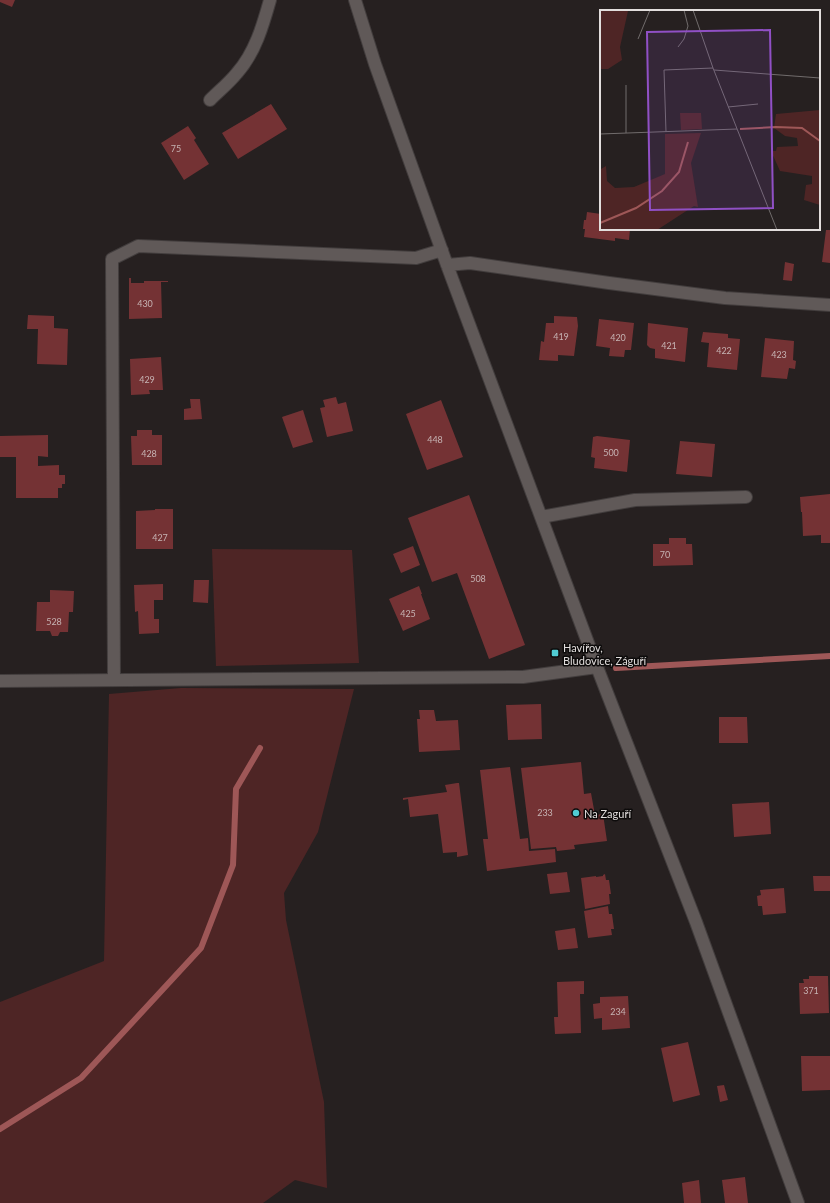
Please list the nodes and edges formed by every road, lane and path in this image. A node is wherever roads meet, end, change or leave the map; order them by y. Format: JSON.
{"nodes":[{"id":1,"x":270,"y":0,"type":"edge"},
{"id":2,"x":355,"y":0,"type":"edge"},
{"id":3,"x":210,"y":100,"type":"dead end"},
{"id":4,"x":442,"y":250,"type":"junction"},
{"id":5,"x":447,"y":264,"type":"junction"},
{"id":6,"x":830,"y":305,"type":"edge"},
{"id":7,"x":746,"y":497,"type":"dead end"},
{"id":8,"x":541,"y":517,"type":"junction"},
{"id":9,"x":597,"y":667,"type":"junction"},
{"id":10,"x":114,"y":680,"type":"junction"},
{"id":11,"x":0,"y":681,"type":"edge"},
{"id":12,"x":798,"y":1203,"type":"edge"}],
"edges":[{"from":1,"to":3,"type":"street"},
{"from":2,"to":4,"type":"street"},
{"from":4,"to":5,"type":"street"},
{"from":4,"to":10,"type":"street"},
{"from":5,"to":6,"type":"street"},
{"from":5,"to":8,"type":"street"},
{"from":7,"to":8,"type":"street"},
{"from":8,"to":9,"type":"street"},
{"from":9,"to":10,"type":"street"},
{"from":9,"to":12,"type":"street"},
{"from":10,"to":11,"type":"street"}]}
